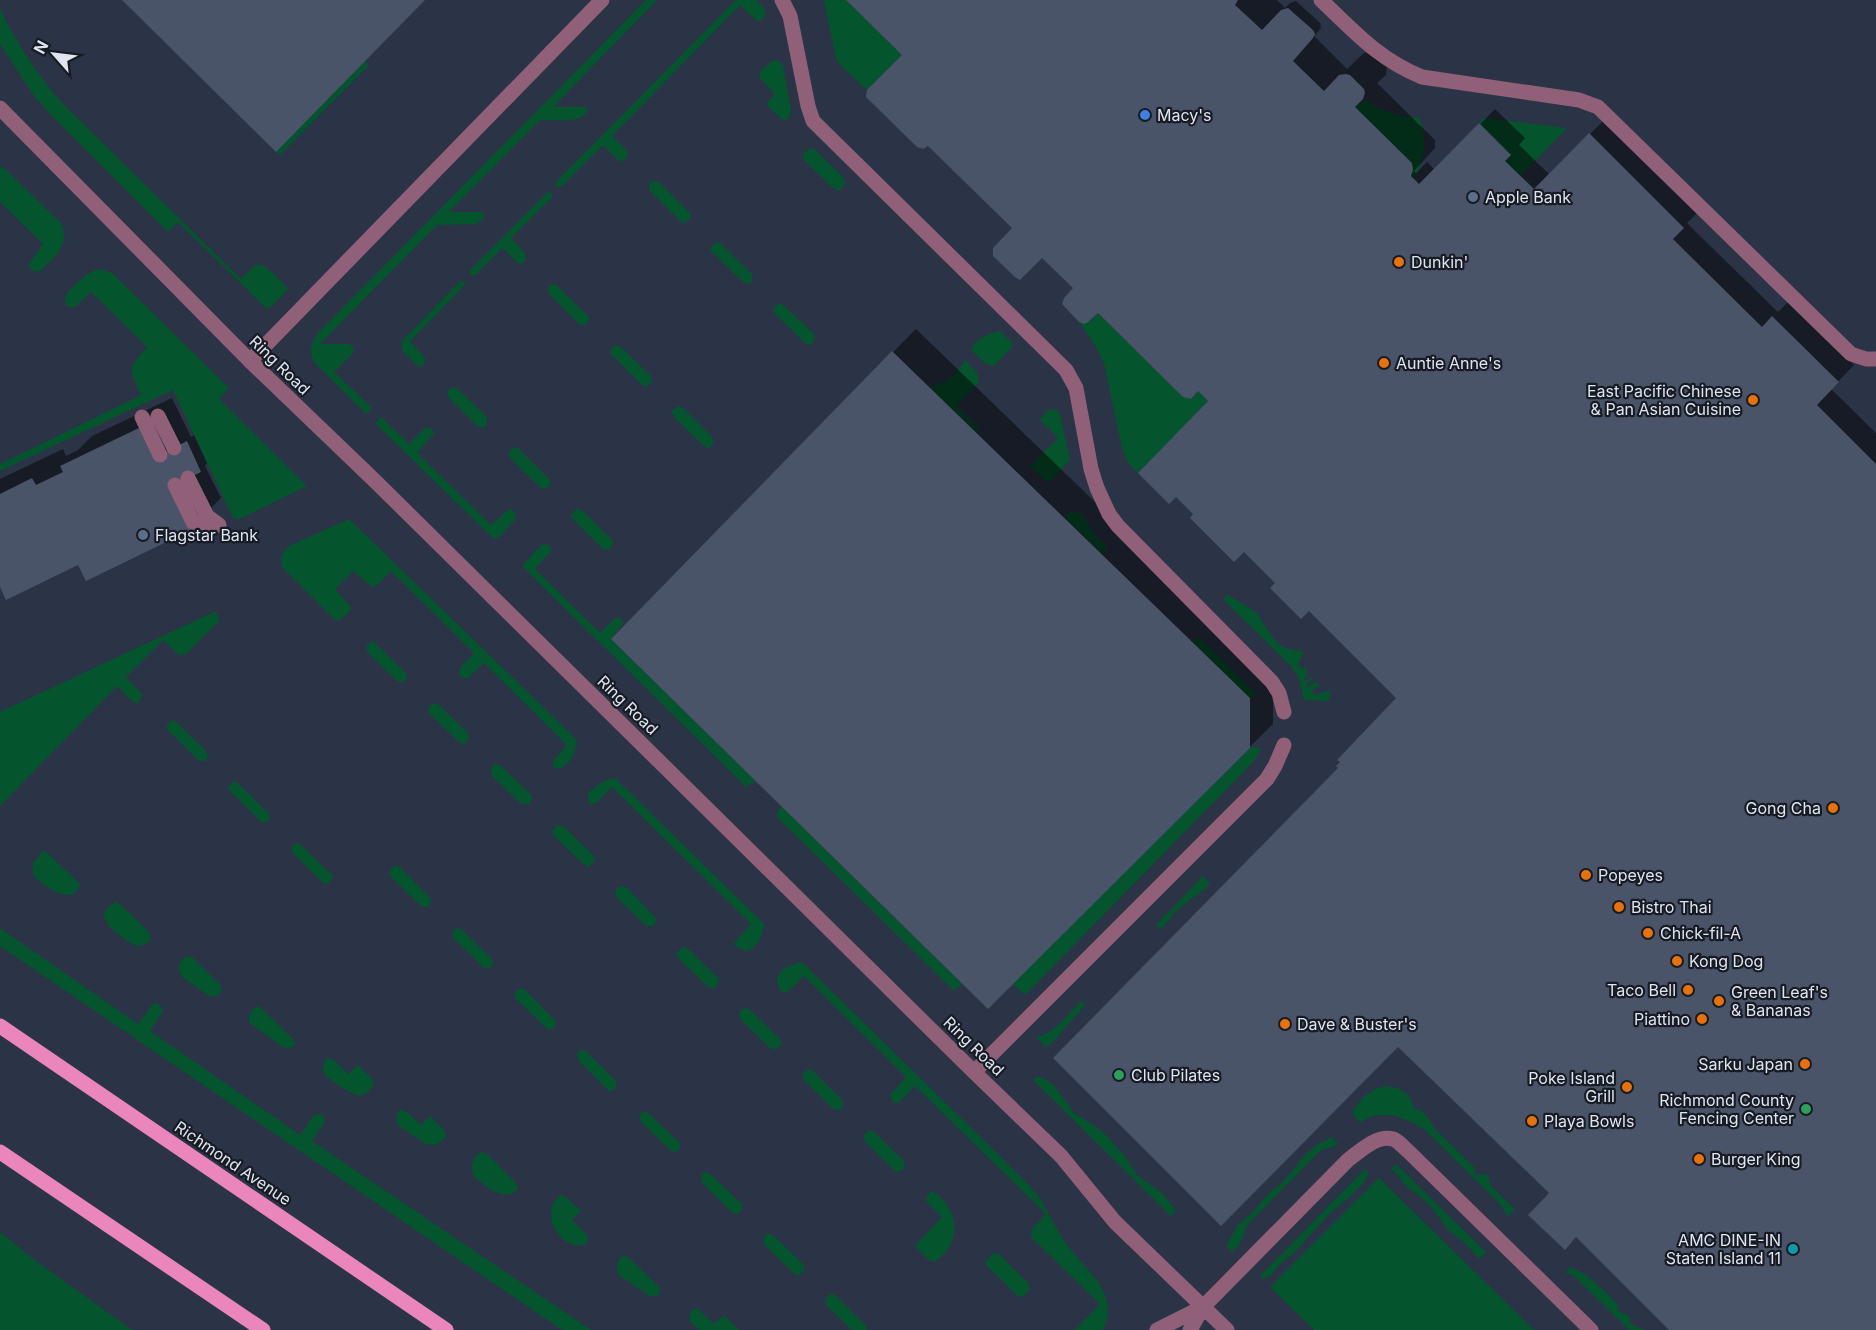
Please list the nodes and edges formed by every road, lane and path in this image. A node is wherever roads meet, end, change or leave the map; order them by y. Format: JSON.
{"nodes":[{"id":1,"x":602,"y":0,"type":"edge"},
{"id":2,"x":782,"y":0,"type":"edge"},
{"id":3,"x":1321,"y":0,"type":"edge"},
{"id":4,"x":0,"y":108,"type":"edge"},
{"id":5,"x":1876,"y":359,"type":"edge"},
{"id":6,"x":250,"y":361,"type":"junction"},
{"id":7,"x":158,"y":416,"type":"dead end"},
{"id":8,"x":142,"y":417,"type":"dead end"},
{"id":9,"x":182,"y":481,"type":"dead end"},
{"id":10,"x":219,"y":525,"type":"dead end"},
{"id":11,"x":1284,"y":712,"type":"dead end"},
{"id":12,"x":1284,"y":745,"type":"dead end"},
{"id":13,"x":0,"y":1026,"type":"edge"},
{"id":14,"x":974,"y":1072,"type":"junction"},
{"id":15,"x":0,"y":1152,"type":"edge"},
{"id":16,"x":1203,"y":1306,"type":"junction"},
{"id":17,"x":263,"y":1330,"type":"edge"},
{"id":18,"x":446,"y":1330,"type":"edge"},
{"id":19,"x":1157,"y":1330,"type":"edge"},
{"id":20,"x":1190,"y":1330,"type":"edge"},
{"id":21,"x":1227,"y":1330,"type":"edge"},
{"id":22,"x":1591,"y":1330,"type":"edge"}],
"edges":[{"from":1,"to":6,"type":"lane"},
{"from":2,"to":11,"type":"lane"},
{"from":3,"to":5,"type":"lane"},
{"from":4,"to":6,"type":"lane","name":"Ring Road"},
{"from":6,"to":14,"type":"lane","name":"Ring Road"},
{"from":7,"to":8,"type":"lane"},
{"from":9,"to":10,"type":"lane"},
{"from":12,"to":14,"type":"lane"},
{"from":13,"to":18,"type":"main road","name":"Richmond Avenue"},
{"from":14,"to":16,"type":"lane","name":"Ring Road"},
{"from":15,"to":17,"type":"main road"},
{"from":16,"to":19,"type":"lane"},
{"from":16,"to":20,"type":"lane"},
{"from":16,"to":21,"type":"lane","name":"Ring Road"},
{"from":16,"to":22,"type":"lane"}]}
